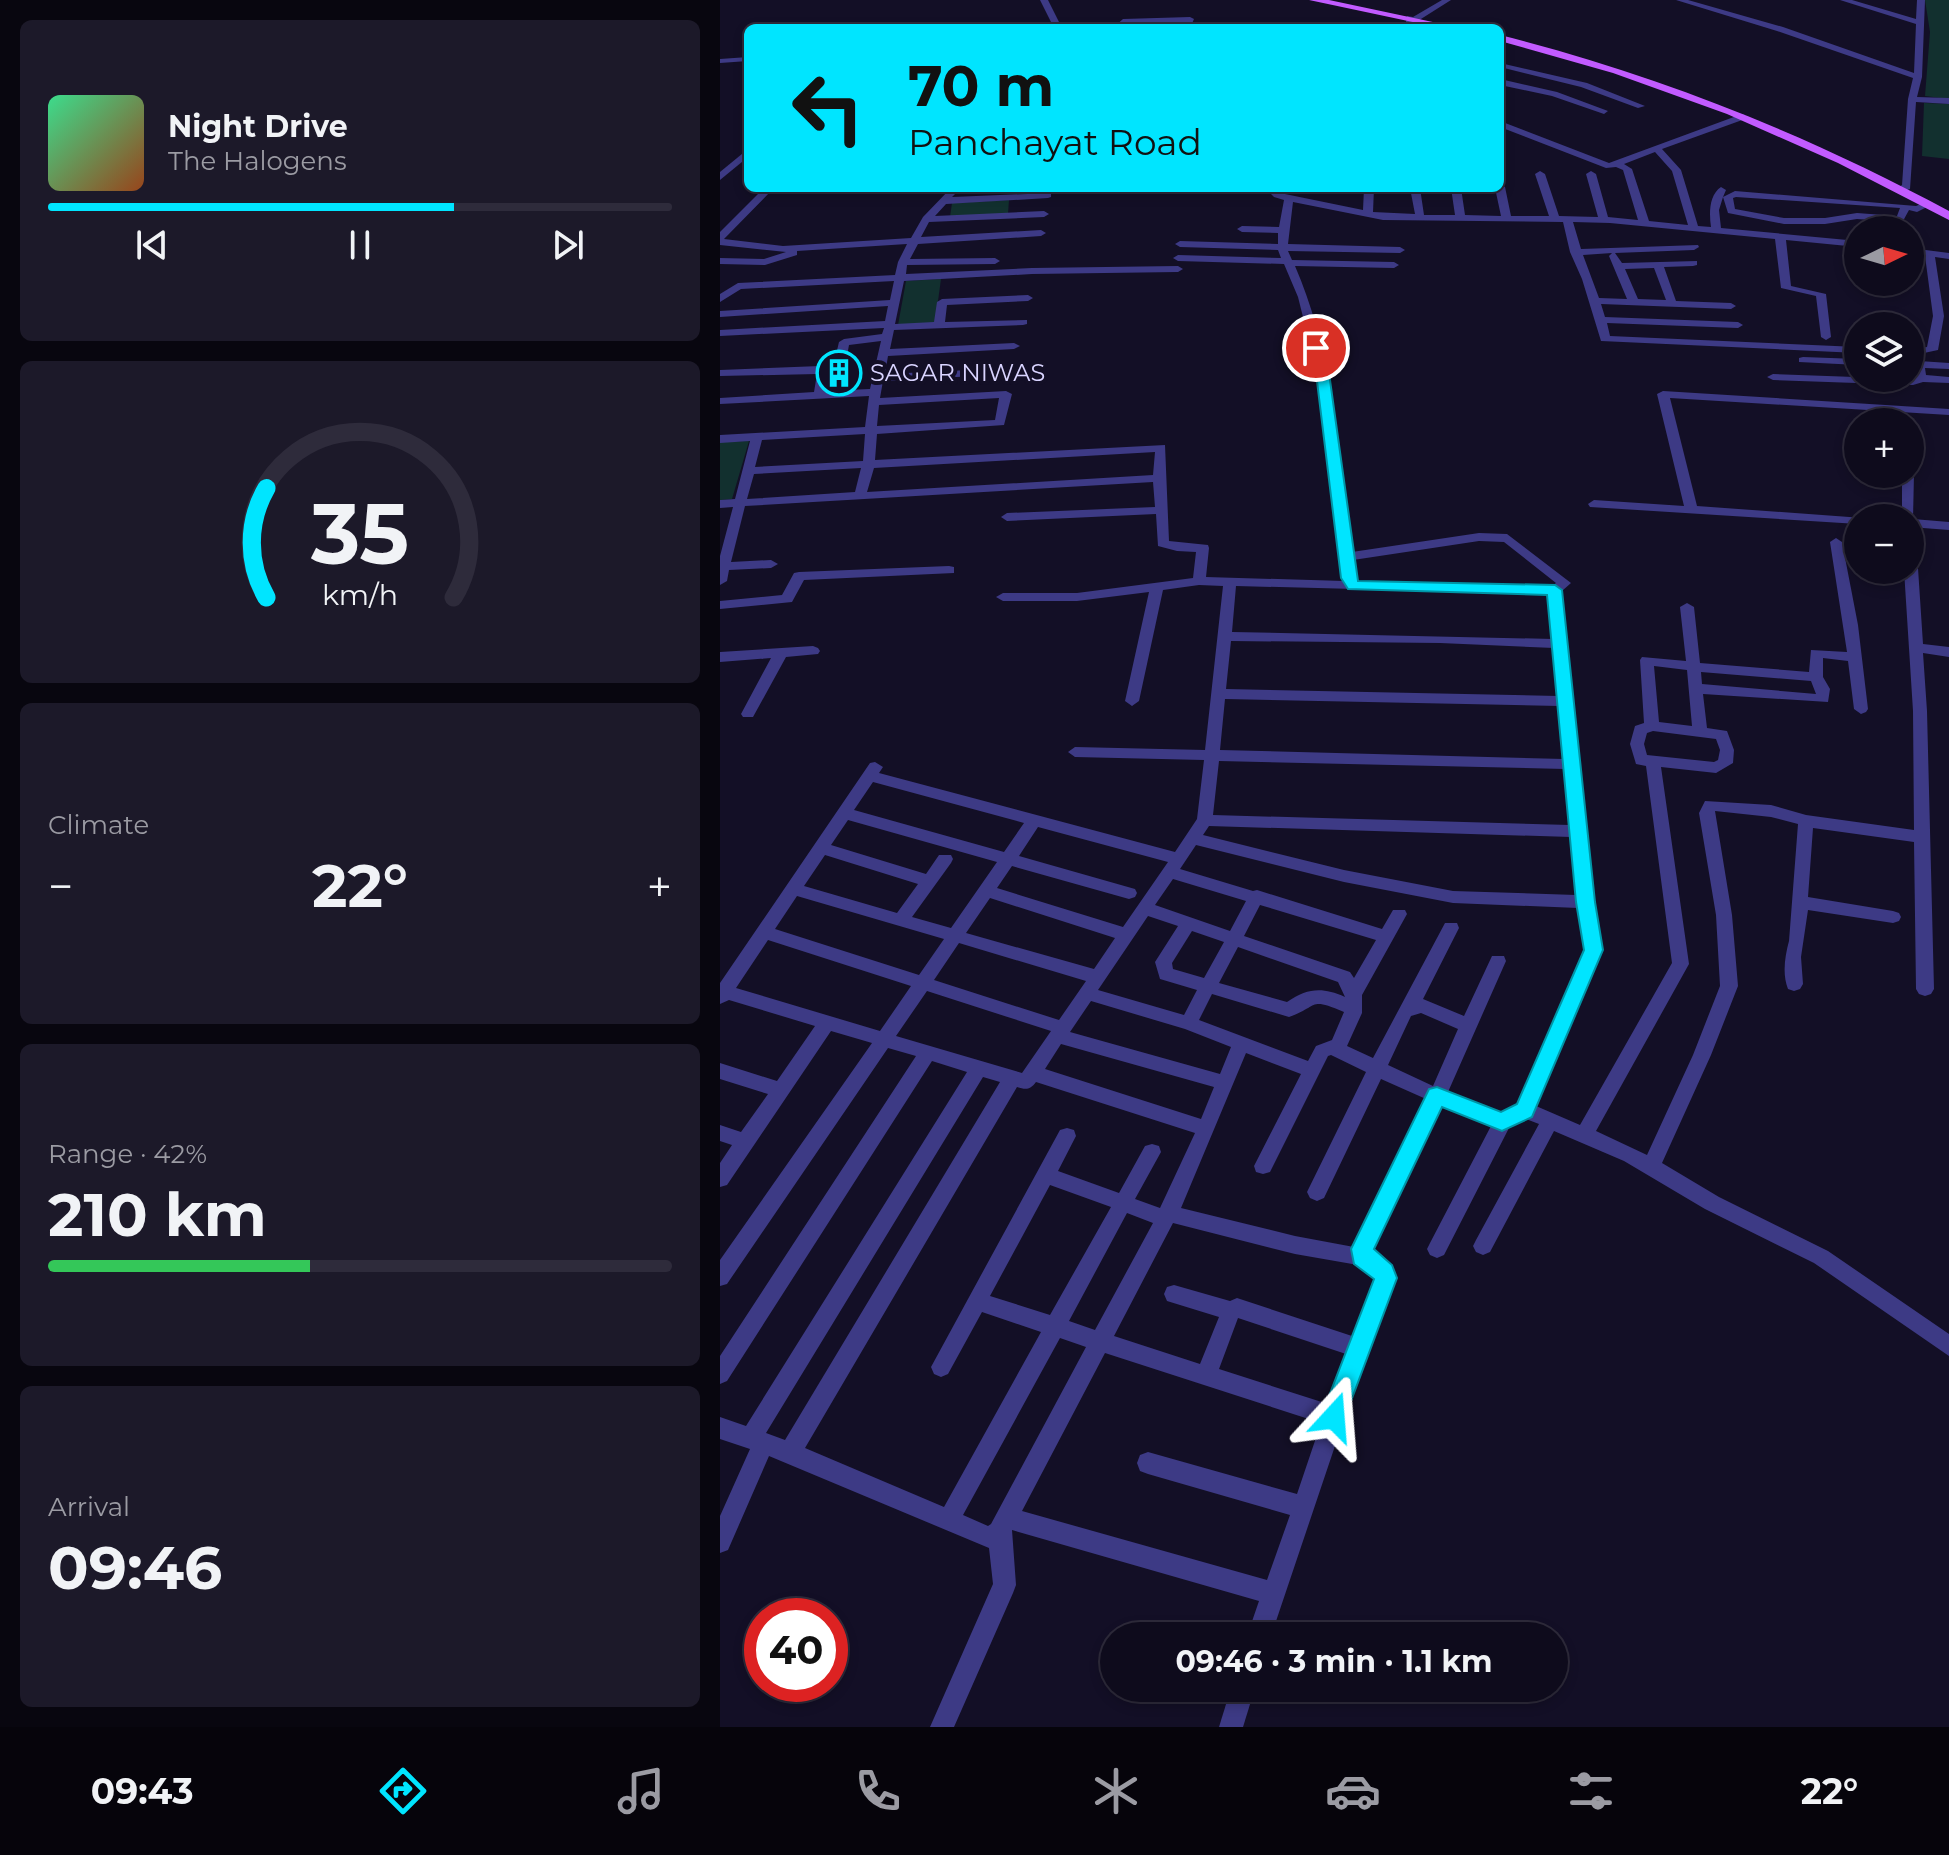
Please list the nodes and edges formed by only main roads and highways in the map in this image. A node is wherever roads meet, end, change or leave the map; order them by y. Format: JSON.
{"nodes":[{"id":1,"x":1314,"y":0,"type":"edge"},
{"id":2,"x":1330,"y":0,"type":"edge"},
{"id":3,"x":1414,"y":18,"type":"junction"},
{"id":4,"x":1439,"y":24,"type":"edge"},
{"id":5,"x":1448,"y":24,"type":"edge"},
{"id":6,"x":1504,"y":40,"type":"edge"},
{"id":7,"x":1504,"y":40,"type":"edge"},
{"id":8,"x":1904,"y":188,"type":"junction"},
{"id":9,"x":1949,"y":214,"type":"edge"}],
"edges":[{"from":1,"to":3,"type":"main road"},
{"from":2,"to":3,"type":"main road"},
{"from":3,"to":4,"type":"main road"},
{"from":3,"to":5,"type":"main road"},
{"from":6,"to":8,"type":"main road"},
{"from":7,"to":8,"type":"main road"},
{"from":8,"to":9,"type":"main road"},
{"from":8,"to":9,"type":"main road"}]}
